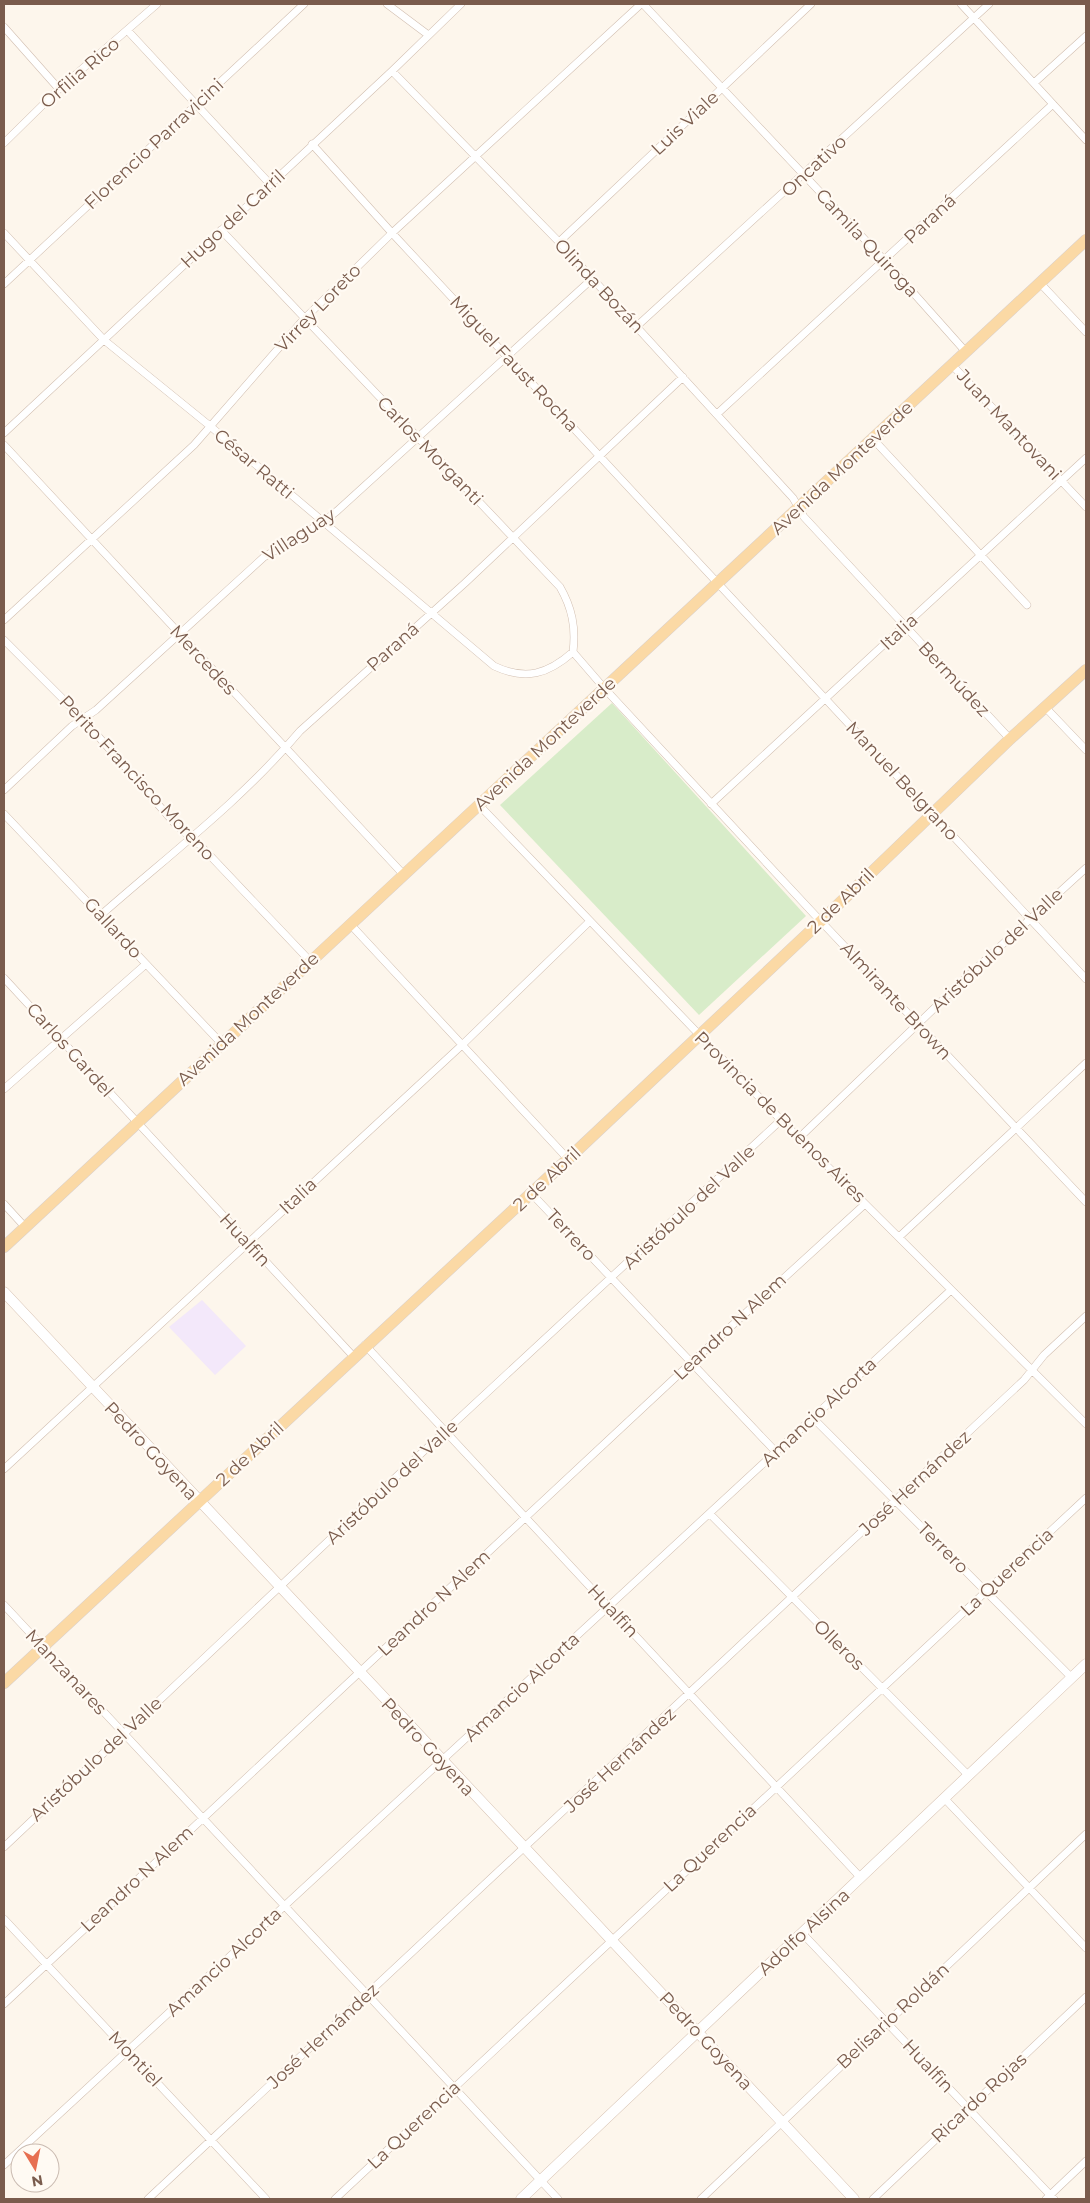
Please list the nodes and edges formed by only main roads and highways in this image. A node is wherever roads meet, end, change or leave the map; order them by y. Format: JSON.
{"nodes":[{"id":1,"x":1086,"y":240,"type":"edge"},
{"id":2,"x":1086,"y":670,"type":"edge"},
{"id":3,"x":4,"y":1247,"type":"edge"},
{"id":4,"x":4,"y":1683,"type":"edge"}],
"edges":[{"from":1,"to":3,"type":"main road","name":"Avenida Monteverde"},
{"from":2,"to":4,"type":"main road","name":"2 de Abril"}]}
